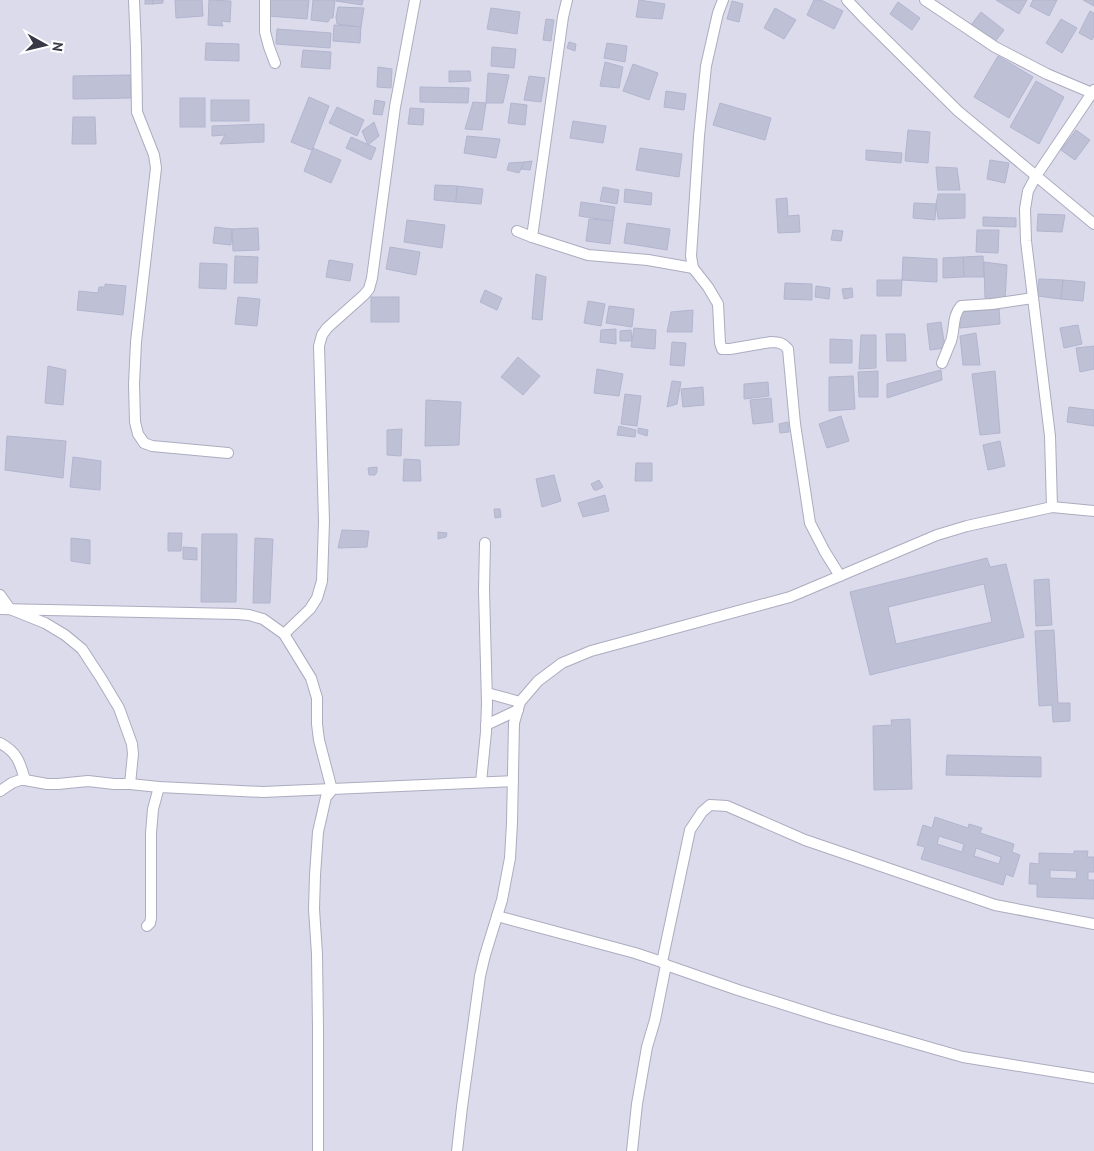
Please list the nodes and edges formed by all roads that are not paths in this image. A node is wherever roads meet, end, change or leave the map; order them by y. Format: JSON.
{"nodes":[{"id":1,"x":134,"y":0,"type":"edge"},
{"id":2,"x":265,"y":0,"type":"edge"},
{"id":3,"x":415,"y":0,"type":"edge"},
{"id":4,"x":567,"y":0,"type":"edge"},
{"id":5,"x":723,"y":0,"type":"edge"},
{"id":6,"x":847,"y":0,"type":"edge"},
{"id":7,"x":925,"y":0,"type":"edge"},
{"id":8,"x":275,"y":63,"type":"dead end"},
{"id":9,"x":1093,"y":92,"type":"edge"},
{"id":10,"x":1036,"y":176,"type":"junction"},
{"id":11,"x":1094,"y":224,"type":"edge"},
{"id":12,"x":518,"y":231,"type":"dead end"},
{"id":13,"x":532,"y":238,"type":"junction"},
{"id":14,"x":693,"y":268,"type":"junction"},
{"id":15,"x":1033,"y":298,"type":"junction"},
{"id":16,"x":942,"y":364,"type":"dead end"},
{"id":17,"x":228,"y":453,"type":"dead end"},
{"id":18,"x":1052,"y":507,"type":"junction"},
{"id":19,"x":1094,"y":512,"type":"edge"},
{"id":20,"x":485,"y":543,"type":"dead end"},
{"id":21,"x":840,"y":576,"type":"junction"},
{"id":22,"x":0,"y":595,"type":"edge"},
{"id":23,"x":5,"y":609,"type":"edge"},
{"id":24,"x":284,"y":634,"type":"junction"},
{"id":25,"x":487,"y":693,"type":"junction"},
{"id":26,"x":519,"y":706,"type":"junction"},
{"id":27,"x":486,"y":725,"type":"junction"},
{"id":28,"x":0,"y":743,"type":"edge"},
{"id":29,"x":25,"y":780,"type":"junction"},
{"id":30,"x":513,"y":780,"type":"junction"},
{"id":31,"x":481,"y":782,"type":"junction"},
{"id":32,"x":130,"y":784,"type":"junction"},
{"id":33,"x":159,"y":787,"type":"junction"},
{"id":34,"x":332,"y":790,"type":"junction"},
{"id":35,"x":0,"y":791,"type":"edge"},
{"id":36,"x":497,"y":916,"type":"junction"},
{"id":37,"x":1094,"y":924,"type":"edge"},
{"id":38,"x":147,"y":926,"type":"dead end"},
{"id":39,"x":664,"y":963,"type":"junction"},
{"id":40,"x":1094,"y":1078,"type":"edge"},
{"id":41,"x":318,"y":1151,"type":"edge"},
{"id":42,"x":458,"y":1151,"type":"edge"},
{"id":43,"x":632,"y":1151,"type":"edge"}],
"edges":[{"from":1,"to":17,"type":"street"},
{"from":2,"to":8,"type":"street"},
{"from":3,"to":24,"type":"street"},
{"from":4,"to":13,"type":"street"},
{"from":5,"to":14,"type":"street"},
{"from":6,"to":10,"type":"street"},
{"from":7,"to":9,"type":"street"},
{"from":9,"to":10,"type":"street"},
{"from":10,"to":11,"type":"street"},
{"from":10,"to":15,"type":"street"},
{"from":12,"to":13,"type":"street"},
{"from":13,"to":14,"type":"street"},
{"from":14,"to":21,"type":"street"},
{"from":15,"to":16,"type":"street"},
{"from":15,"to":18,"type":"street"},
{"from":18,"to":19,"type":"street"},
{"from":18,"to":21,"type":"street"},
{"from":20,"to":25,"type":"street"},
{"from":21,"to":26,"type":"street"},
{"from":22,"to":23,"type":"street"},
{"from":23,"to":24,"type":"street"},
{"from":23,"to":32,"type":"street"},
{"from":24,"to":34,"type":"street"},
{"from":25,"to":26,"type":"street"},
{"from":25,"to":27,"type":"street"},
{"from":26,"to":27,"type":"street"},
{"from":26,"to":30,"type":"street"},
{"from":27,"to":31,"type":"street"},
{"from":28,"to":29,"type":"street"},
{"from":29,"to":32,"type":"street"},
{"from":29,"to":35,"type":"street"},
{"from":30,"to":31,"type":"street"},
{"from":30,"to":36,"type":"street"},
{"from":31,"to":34,"type":"street"},
{"from":32,"to":33,"type":"street"},
{"from":33,"to":34,"type":"street"},
{"from":33,"to":38,"type":"street"},
{"from":34,"to":41,"type":"street"},
{"from":36,"to":39,"type":"street"},
{"from":36,"to":42,"type":"street"},
{"from":37,"to":39,"type":"street"},
{"from":39,"to":40,"type":"street"},
{"from":39,"to":43,"type":"street"}]}
